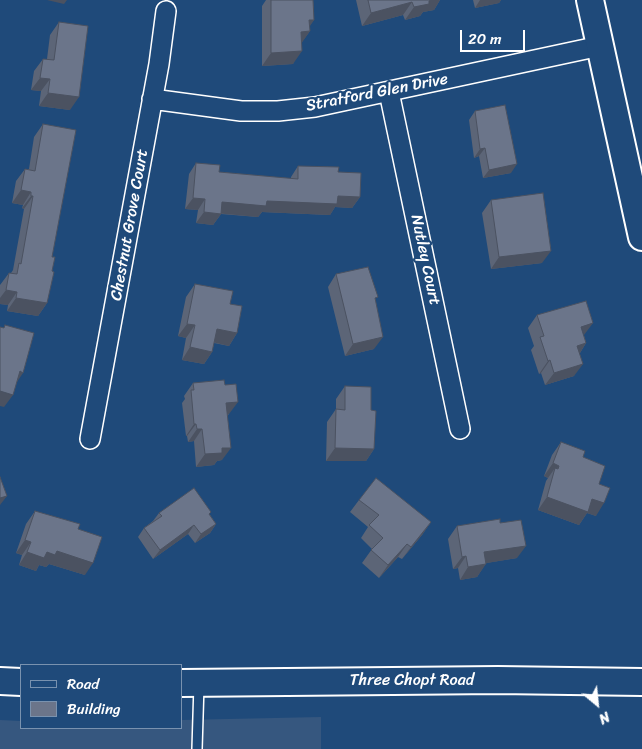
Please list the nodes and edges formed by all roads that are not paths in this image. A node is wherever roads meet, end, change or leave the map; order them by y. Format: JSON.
{"nodes":[{"id":1,"x":590,"y":0,"type":"edge"},
{"id":2,"x":166,"y":11,"type":"dead end"},
{"id":3,"x":600,"y":46,"type":"junction"},
{"id":4,"x":389,"y":92,"type":"junction"},
{"id":5,"x":152,"y":99,"type":"junction"},
{"id":6,"x":642,"y":237,"type":"edge"},
{"id":7,"x":460,"y":429,"type":"dead end"},
{"id":8,"x":90,"y":438,"type":"dead end"},
{"id":9,"x":0,"y":682,"type":"edge"},
{"id":10,"x":20,"y":682,"type":"edge"},
{"id":11,"x":642,"y":682,"type":"edge"},
{"id":12,"x":190,"y":683,"type":"edge"},
{"id":13,"x":198,"y":749,"type":"edge"}],
"edges":[{"from":1,"to":3,"type":"main road"},
{"from":2,"to":5,"type":"street","name":"Chestnut Grove Court"},
{"from":3,"to":4,"type":"street","name":"Stratford Glen Drive"},
{"from":3,"to":6,"type":"main road"},
{"from":4,"to":5,"type":"street","name":"Stratford Glen Drive"},
{"from":4,"to":7,"type":"street","name":"Nutley Court"},
{"from":5,"to":8,"type":"street","name":"Chestnut Grove Court"},
{"from":9,"to":10,"type":"main road"},
{"from":11,"to":12,"type":"main road","name":"Three Chopt Road"},
{"from":12,"to":13,"type":"lane"}]}
